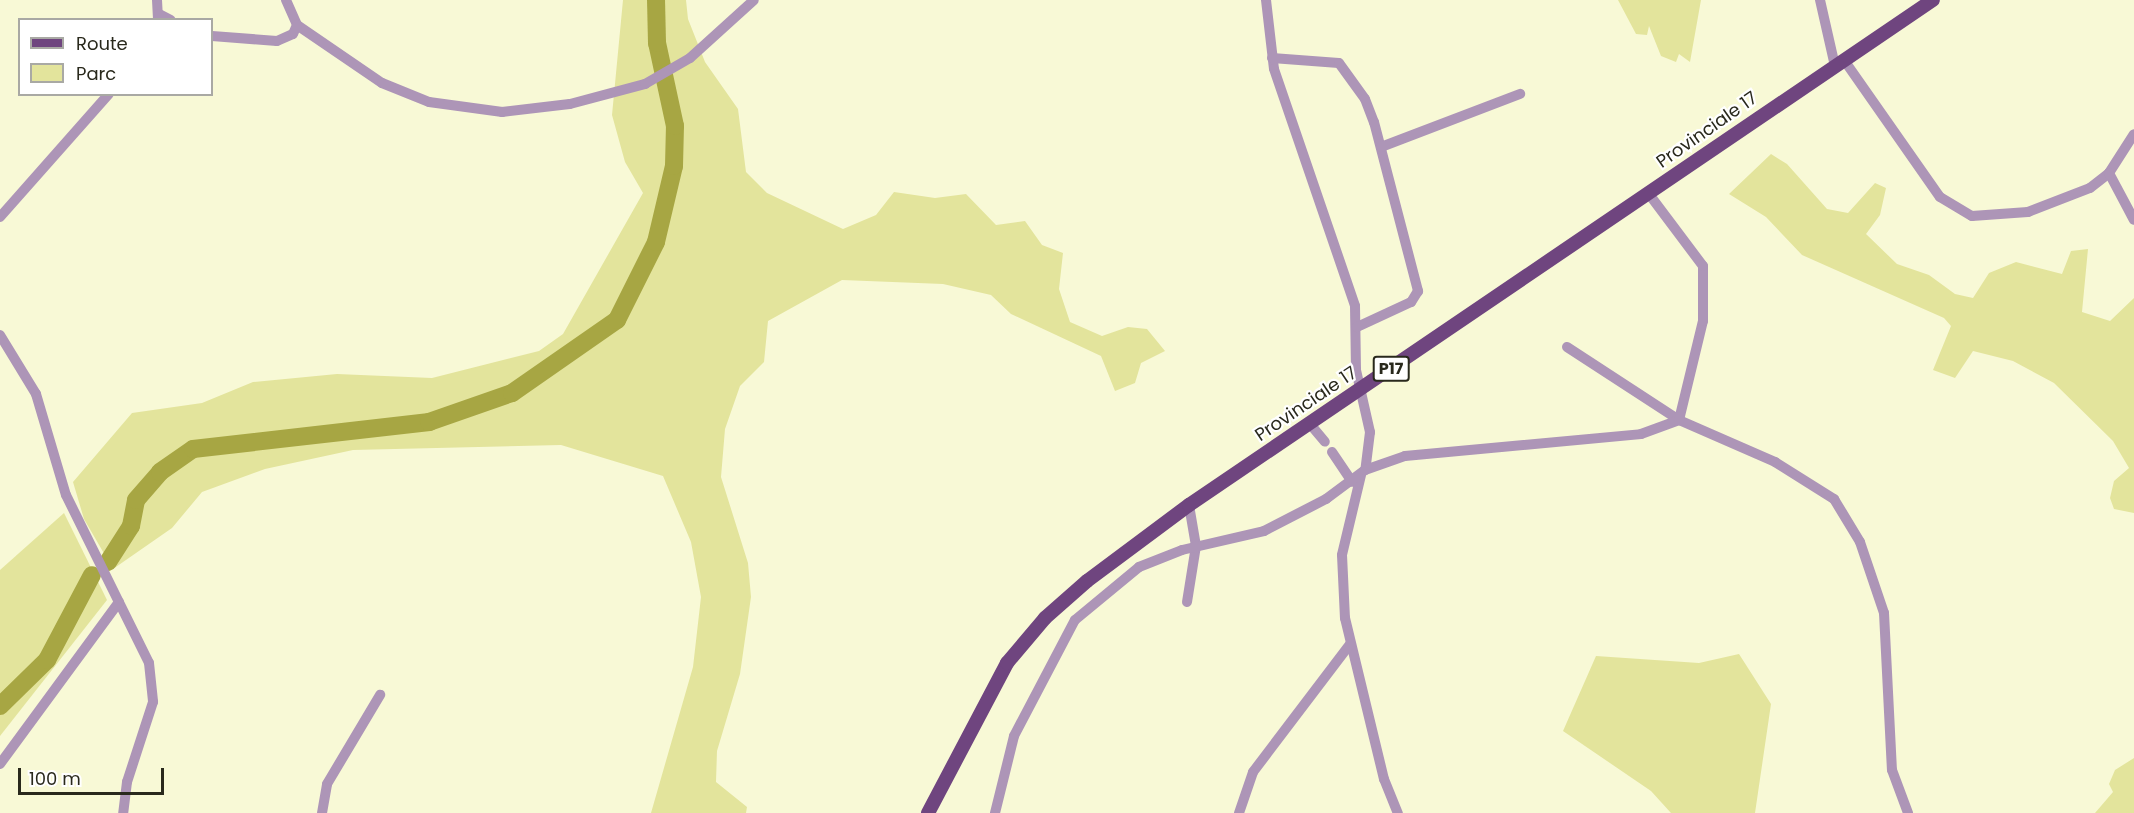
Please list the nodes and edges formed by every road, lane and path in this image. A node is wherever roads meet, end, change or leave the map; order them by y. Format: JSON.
{"nodes":[{"id":1,"x":157,"y":0,"type":"edge"},
{"id":2,"x":754,"y":0,"type":"edge"},
{"id":3,"x":1266,"y":0,"type":"edge"},
{"id":4,"x":1820,"y":0,"type":"edge"},
{"id":5,"x":1933,"y":0,"type":"edge"},
{"id":6,"x":288,"y":1,"type":"edge"},
{"id":7,"x":159,"y":17,"type":"edge"},
{"id":8,"x":297,"y":25,"type":"junction"},
{"id":9,"x":213,"y":36,"type":"edge"},
{"id":10,"x":1272,"y":58,"type":"junction"},
{"id":11,"x":1840,"y":63,"type":"junction"},
{"id":12,"x":1520,"y":94,"type":"dead end"},
{"id":13,"x":107,"y":96,"type":"edge"},
{"id":14,"x":2134,"y":135,"type":"edge"},
{"id":15,"x":1381,"y":147,"type":"junction"},
{"id":16,"x":2109,"y":173,"type":"junction"},
{"id":17,"x":1649,"y":194,"type":"junction"},
{"id":18,"x":0,"y":217,"type":"edge"},
{"id":19,"x":2134,"y":220,"type":"edge"},
{"id":20,"x":1357,"y":327,"type":"junction"},
{"id":21,"x":0,"y":335,"type":"edge"},
{"id":22,"x":1567,"y":347,"type":"dead end"},
{"id":23,"x":1359,"y":391,"type":"junction"},
{"id":24,"x":1679,"y":420,"type":"junction"},
{"id":25,"x":1310,"y":424,"type":"junction"},
{"id":26,"x":1325,"y":442,"type":"dead end"},
{"id":27,"x":1332,"y":452,"type":"dead end"},
{"id":28,"x":1363,"y":472,"type":"junction"},
{"id":29,"x":1352,"y":482,"type":"junction"},
{"id":30,"x":1189,"y":505,"type":"junction"},
{"id":31,"x":1196,"y":546,"type":"junction"},
{"id":32,"x":119,"y":602,"type":"junction"},
{"id":33,"x":1188,"y":602,"type":"dead end"},
{"id":34,"x":1350,"y":644,"type":"junction"},
{"id":35,"x":380,"y":695,"type":"dead end"},
{"id":36,"x":0,"y":764,"type":"edge"},
{"id":37,"x":1395,"y":811,"type":"edge"},
{"id":38,"x":123,"y":813,"type":"edge"},
{"id":39,"x":322,"y":813,"type":"edge"},
{"id":40,"x":928,"y":813,"type":"edge"},
{"id":41,"x":995,"y":813,"type":"edge"},
{"id":42,"x":1239,"y":813,"type":"edge"},
{"id":43,"x":1908,"y":813,"type":"edge"}],
"edges":[{"from":1,"to":7,"type":"street"},
{"from":2,"to":8,"type":"street"},
{"from":3,"to":10,"type":"street"},
{"from":4,"to":11,"type":"street"},
{"from":5,"to":11,"type":"main road","name":"Provinciale 17","number":"P17"},
{"from":6,"to":8,"type":"street"},
{"from":8,"to":9,"type":"street"},
{"from":10,"to":15,"type":"street"},
{"from":10,"to":20,"type":"street"},
{"from":11,"to":16,"type":"street"},
{"from":11,"to":17,"type":"main road","name":"Provinciale 17","number":"P17"},
{"from":12,"to":15,"type":"street"},
{"from":13,"to":18,"type":"street"},
{"from":14,"to":16,"type":"street"},
{"from":15,"to":20,"type":"street"},
{"from":16,"to":19,"type":"street"},
{"from":17,"to":23,"type":"main road","name":"Provinciale 17","number":"P17"},
{"from":17,"to":24,"type":"street"},
{"from":20,"to":23,"type":"street"},
{"from":21,"to":32,"type":"street"},
{"from":22,"to":24,"type":"street"},
{"from":23,"to":25,"type":"main road","name":"Provinciale 17","number":"P17"},
{"from":23,"to":28,"type":"street"},
{"from":24,"to":28,"type":"street"},
{"from":24,"to":43,"type":"street"},
{"from":25,"to":26,"type":"street"},
{"from":25,"to":30,"type":"main road","name":"Provinciale 17","number":"P17"},
{"from":27,"to":29,"type":"street"},
{"from":28,"to":29,"type":"street"},
{"from":28,"to":34,"type":"street"},
{"from":29,"to":31,"type":"street"},
{"from":30,"to":31,"type":"street"},
{"from":30,"to":40,"type":"main road","name":"Provinciale 17","number":"P17"},
{"from":31,"to":33,"type":"street"},
{"from":31,"to":41,"type":"street"},
{"from":32,"to":36,"type":"street"},
{"from":32,"to":38,"type":"street"},
{"from":34,"to":37,"type":"street"},
{"from":34,"to":42,"type":"street"},
{"from":35,"to":39,"type":"street"}]}
